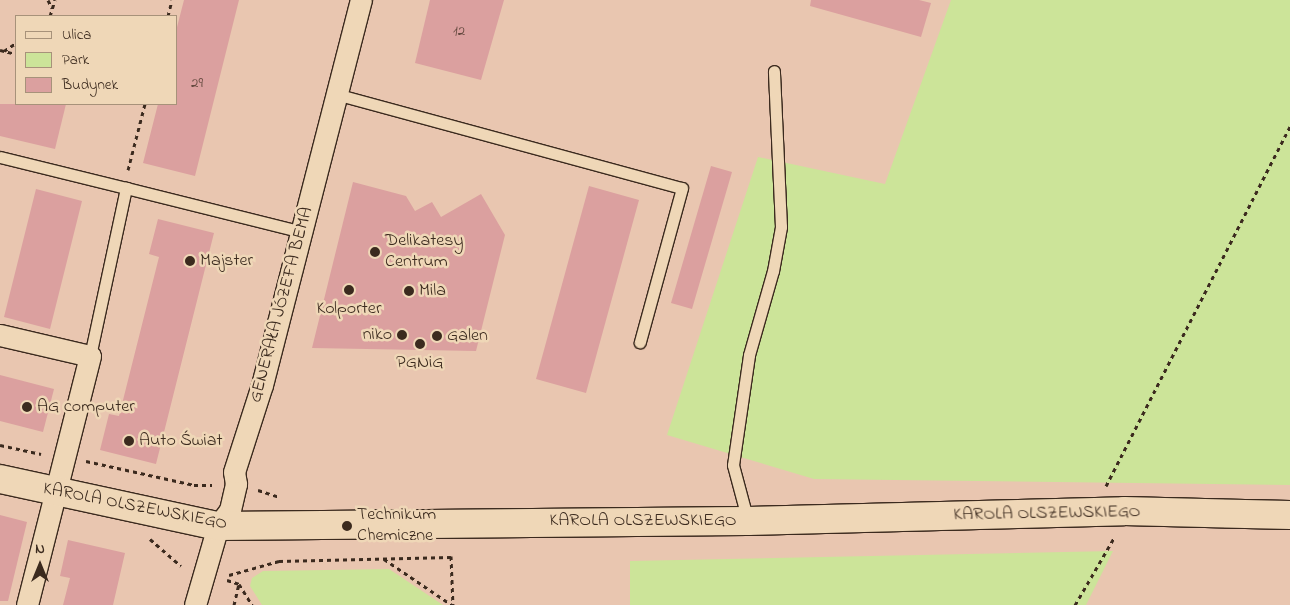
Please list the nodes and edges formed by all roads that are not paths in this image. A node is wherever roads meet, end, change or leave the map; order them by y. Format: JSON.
{"nodes":[{"id":1,"x":361,"y":0,"type":"edge"},
{"id":2,"x":774,"y":71,"type":"dead end"},
{"id":3,"x":338,"y":95,"type":"junction"},
{"id":4,"x":0,"y":157,"type":"edge"},
{"id":5,"x":124,"y":188,"type":"junction"},
{"id":6,"x":302,"y":232,"type":"junction"},
{"id":7,"x":0,"y":335,"type":"edge"},
{"id":8,"x":640,"y":342,"type":"dead end"},
{"id":9,"x":90,"y":356,"type":"junction"},
{"id":10,"x":0,"y":479,"type":"edge"},
{"id":11,"x":55,"y":492,"type":"junction"},
{"id":12,"x":1290,"y":515,"type":"edge"},
{"id":13,"x":748,"y":520,"type":"junction"},
{"id":14,"x":218,"y":526,"type":"junction"},
{"id":15,"x":27,"y":605,"type":"edge"},
{"id":16,"x":195,"y":605,"type":"edge"}],
"edges":[{"from":1,"to":3,"type":"street","name":"GENERAŁA JÓZEFA BEMA"},
{"from":2,"to":13,"type":"lane"},
{"from":3,"to":6,"type":"street","name":"GENERAŁA JÓZEFA BEMA"},
{"from":3,"to":8,"type":"lane"},
{"from":4,"to":5,"type":"lane"},
{"from":5,"to":6,"type":"lane"},
{"from":5,"to":9,"type":"lane"},
{"from":6,"to":14,"type":"street","name":"GENERAŁA JÓZEFA BEMA"},
{"from":7,"to":9,"type":"street"},
{"from":9,"to":11,"type":"street"},
{"from":10,"to":11,"type":"street","name":"KAROLA OLSZEWSKIEGO"},
{"from":11,"to":14,"type":"street","name":"KAROLA OLSZEWSKIEGO"},
{"from":11,"to":15,"type":"street"},
{"from":12,"to":13,"type":"street","name":"KAROLA OLSZEWSKIEGO"},
{"from":13,"to":14,"type":"street","name":"KAROLA OLSZEWSKIEGO"},
{"from":14,"to":16,"type":"street","name":"GENERAŁA JÓZEFA BEMA"}]}
